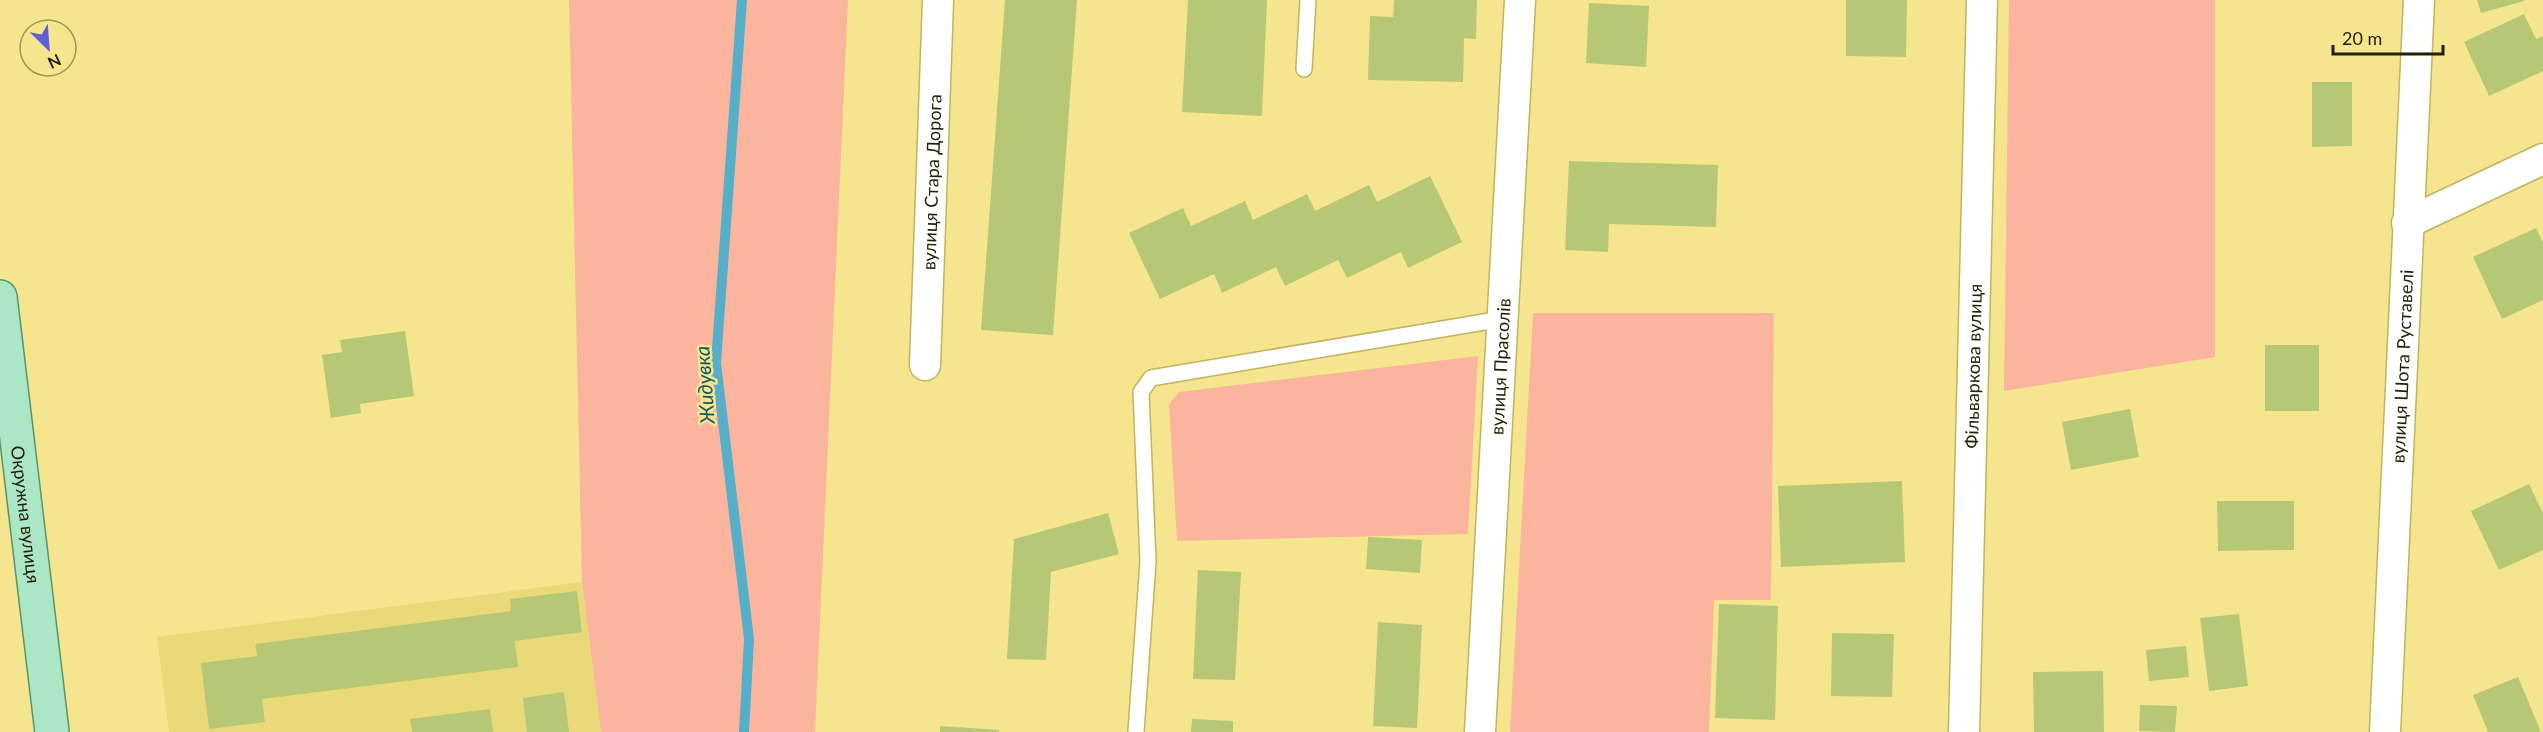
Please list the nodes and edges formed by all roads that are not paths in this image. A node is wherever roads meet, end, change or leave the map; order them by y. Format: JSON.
{"nodes":[{"id":1,"x":938,"y":0,"type":"edge"},
{"id":2,"x":1308,"y":0,"type":"edge"},
{"id":3,"x":1520,"y":0,"type":"edge"},
{"id":4,"x":1982,"y":0,"type":"edge"},
{"id":5,"x":2419,"y":0,"type":"edge"},
{"id":6,"x":1304,"y":69,"type":"dead end"},
{"id":7,"x":2543,"y":159,"type":"edge"},
{"id":8,"x":2407,"y":223,"type":"junction"},
{"id":9,"x":0,"y":297,"type":"edge"},
{"id":10,"x":1502,"y":319,"type":"junction"},
{"id":11,"x":925,"y":365,"type":"dead end"},
{"id":12,"x":52,"y":732,"type":"edge"},
{"id":13,"x":1136,"y":732,"type":"edge"},
{"id":14,"x":1480,"y":732,"type":"edge"},
{"id":15,"x":1964,"y":732,"type":"edge"},
{"id":16,"x":2385,"y":732,"type":"edge"}],
"edges":[{"from":1,"to":11,"type":"street","name":"вулиця Стара Дорога"},
{"from":2,"to":6,"type":"lane"},
{"from":3,"to":10,"type":"street","name":"вулиця Прасолів"},
{"from":4,"to":15,"type":"street","name":"Фільваркова вулиця"},
{"from":5,"to":8,"type":"street","name":"вулиця Шота Руставелі"},
{"from":7,"to":8,"type":"street"},
{"from":8,"to":16,"type":"street","name":"вулиця Шота Руставелі"},
{"from":9,"to":12,"type":"main road","name":"Окружна вулиця"},
{"from":10,"to":13,"type":"lane"},
{"from":10,"to":14,"type":"street","name":"вулиця Прасолів"}]}
